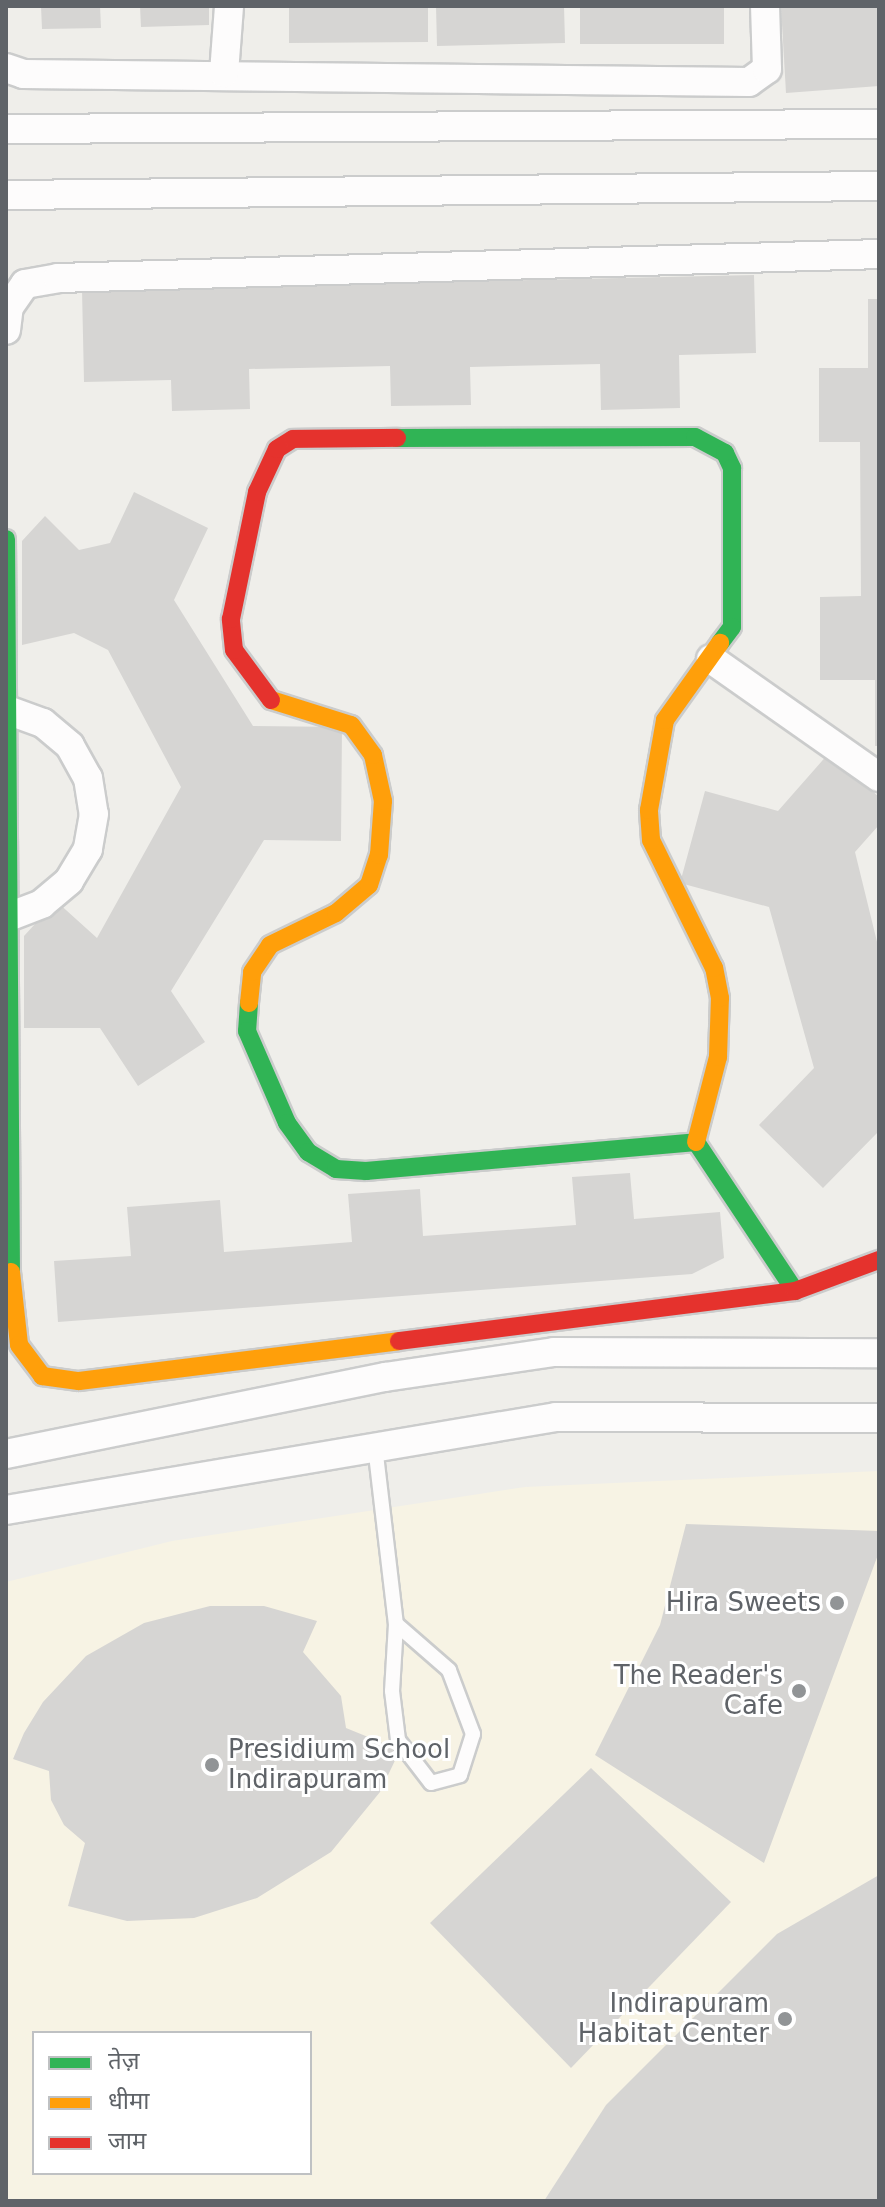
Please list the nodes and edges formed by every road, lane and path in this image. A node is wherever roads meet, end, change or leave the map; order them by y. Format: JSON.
{"nodes":[{"id":1,"x":229,"y":6,"type":"edge"},
{"id":2,"x":765,"y":6,"type":"edge"},
{"id":3,"x":6,"y":68,"type":"edge"},
{"id":4,"x":224,"y":73,"type":"junction"},
{"id":5,"x":879,"y":124,"type":"edge"},
{"id":6,"x":6,"y":129,"type":"edge"},
{"id":7,"x":879,"y":186,"type":"edge"},
{"id":8,"x":6,"y":195,"type":"edge"},
{"id":9,"x":879,"y":254,"type":"edge"},
{"id":10,"x":6,"y":330,"type":"edge"},
{"id":11,"x":6,"y":539,"type":"edge"},
{"id":12,"x":711,"y":659,"type":"junction"},
{"id":13,"x":7,"y":710,"type":"edge"},
{"id":14,"x":879,"y":777,"type":"edge"},
{"id":15,"x":6,"y":780,"type":"edge"},
{"id":16,"x":7,"y":841,"type":"edge"},
{"id":17,"x":8,"y":917,"type":"junction"},
{"id":18,"x":696,"y":1142,"type":"junction"},
{"id":19,"x":879,"y":1260,"type":"edge"},
{"id":20,"x":795,"y":1291,"type":"junction"},
{"id":21,"x":879,"y":1353,"type":"edge"},
{"id":22,"x":879,"y":1418,"type":"edge"},
{"id":23,"x":375,"y":1446,"type":"junction"},
{"id":24,"x":6,"y":1454,"type":"edge"},
{"id":25,"x":6,"y":1510,"type":"edge"},
{"id":26,"x":396,"y":1624,"type":"junction"}],
"edges":[{"from":1,"to":4,"type":"street"},
{"from":2,"to":4,"type":"street"},
{"from":3,"to":4,"type":"street"},
{"from":5,"to":6,"type":"street"},
{"from":7,"to":8,"type":"street"},
{"from":9,"to":10,"type":"street"},
{"from":11,"to":13,"type":"street"},
{"from":12,"to":14,"type":"street"},
{"from":12,"to":18,"type":"street"},
{"from":12,"to":18,"type":"street"},
{"from":13,"to":15,"type":"street"},
{"from":13,"to":17,"type":"street"},
{"from":15,"to":16,"type":"street"},
{"from":16,"to":17,"type":"street"},
{"from":17,"to":20,"type":"street"},
{"from":18,"to":20,"type":"street"},
{"from":19,"to":20,"type":"street"},
{"from":21,"to":24,"type":"street"},
{"from":22,"to":23,"type":"street"},
{"from":23,"to":25,"type":"street"},
{"from":23,"to":26,"type":"lane"},
{"from":26,"to":26,"type":"lane"}]}
